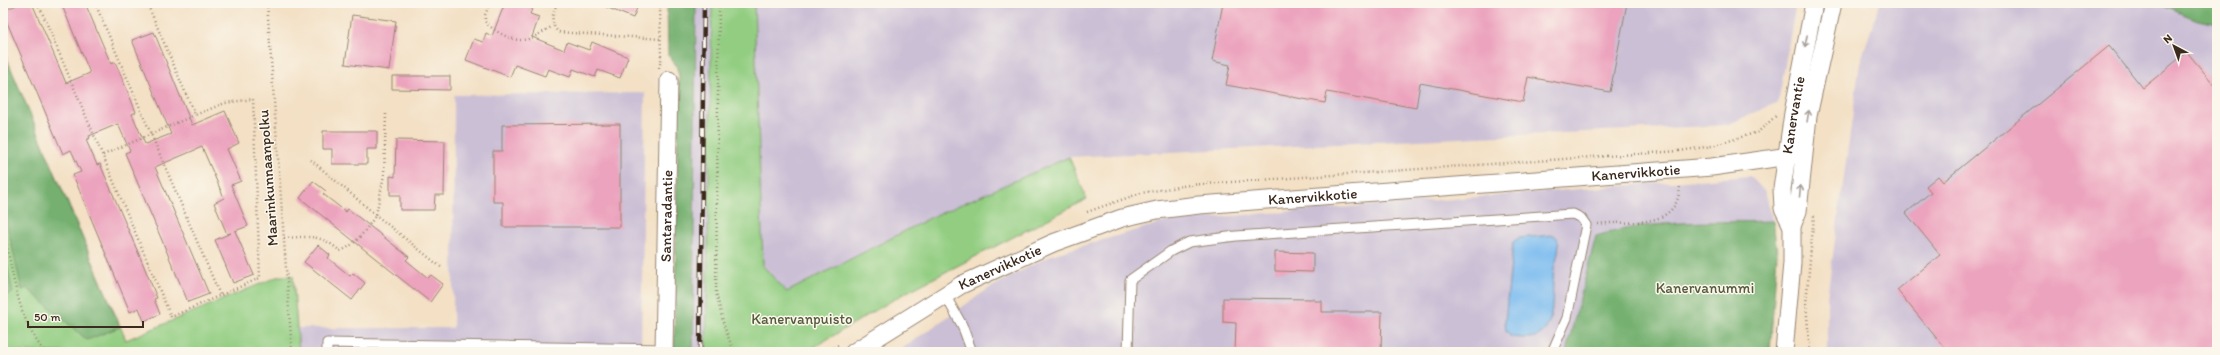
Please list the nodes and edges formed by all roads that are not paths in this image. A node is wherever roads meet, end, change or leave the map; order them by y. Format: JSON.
{"nodes":[{"id":1,"x":1814,"y":3,"type":"edge"},
{"id":2,"x":1833,"y":3,"type":"edge"},
{"id":3,"x":669,"y":80,"type":"dead end"},
{"id":4,"x":1803,"y":154,"type":"junction"},
{"id":5,"x":1785,"y":157,"type":"junction"},
{"id":6,"x":1792,"y":226,"type":"junction"},
{"id":7,"x":945,"y":295,"type":"junction"},
{"id":8,"x":664,"y":350,"type":"edge"},
{"id":9,"x":327,"y":352,"type":"edge"},
{"id":10,"x":854,"y":352,"type":"edge"},
{"id":11,"x":972,"y":352,"type":"edge"},
{"id":12,"x":1128,"y":352,"type":"edge"},
{"id":13,"x":1552,"y":352,"type":"edge"},
{"id":14,"x":1784,"y":352,"type":"edge"}],
"edges":[{"from":1,"to":5,"type":"street","name":"Kanervantie","one_way":true},
{"from":4,"to":2,"type":"street","name":"Kanervantie","one_way":true},
{"from":3,"to":8,"type":"street","name":"Santaradantie"},
{"from":4,"to":5,"type":"street","name":"Kanervikkotie"},
{"from":6,"to":4,"type":"street","name":"Kanervantie","one_way":true},
{"from":5,"to":6,"type":"street","name":"Kanervantie"},
{"from":5,"to":7,"type":"street","name":"Kanervikkotie"},
{"from":6,"to":14,"type":"street","name":"Kanervantie"},
{"from":7,"to":10,"type":"street","name":"Kanervikkotie"},
{"from":7,"to":11,"type":"lane"},
{"from":8,"to":9,"type":"lane"},
{"from":12,"to":13,"type":"lane"}]}
